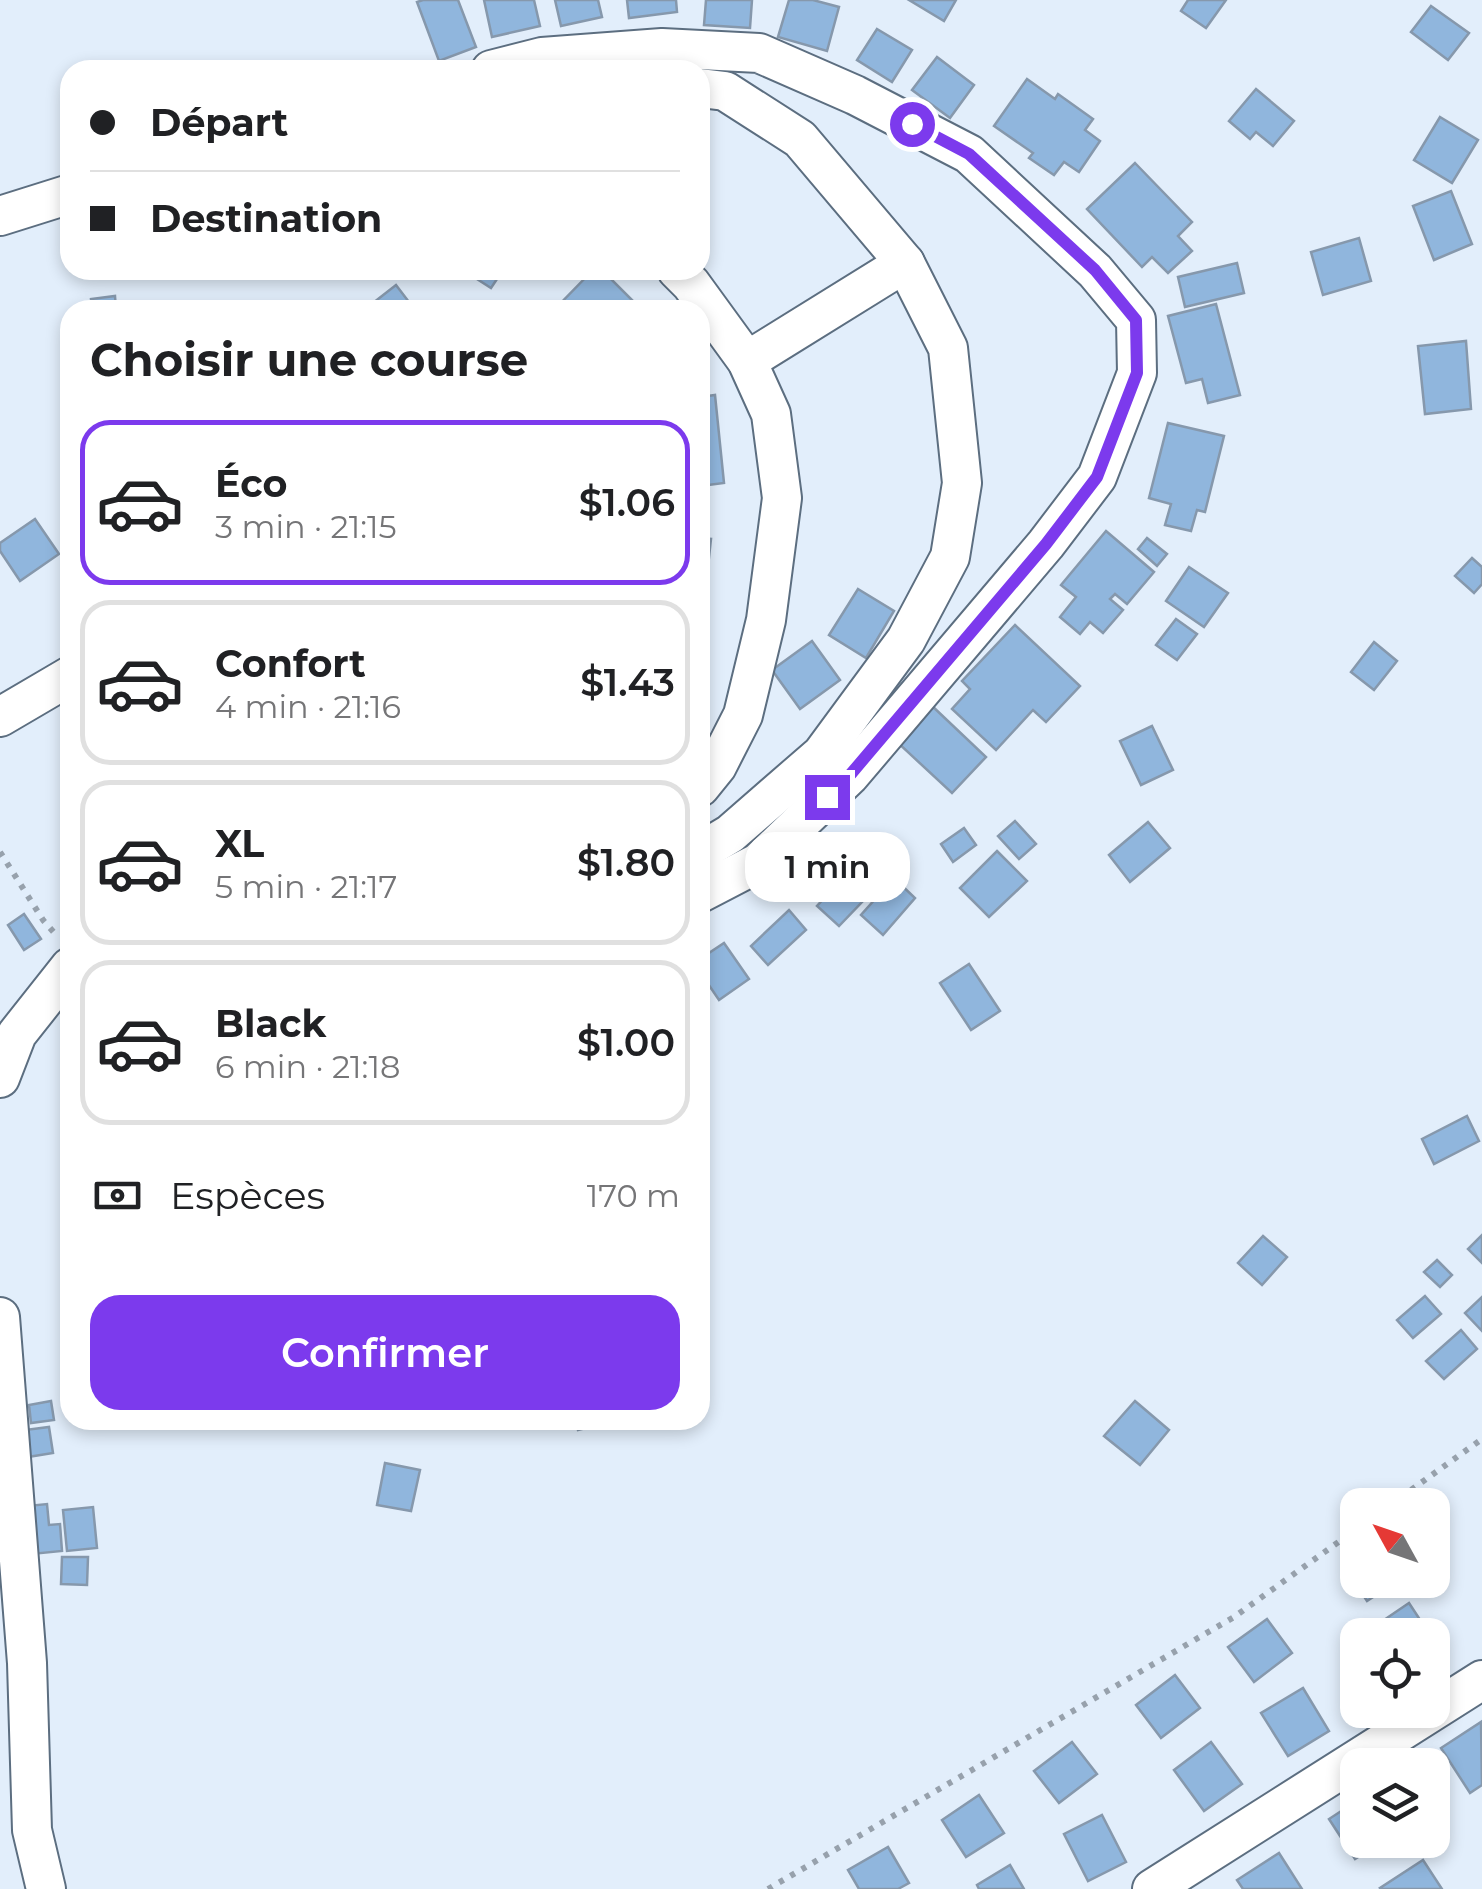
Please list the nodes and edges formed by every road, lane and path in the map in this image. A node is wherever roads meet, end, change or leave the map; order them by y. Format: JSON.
{"nodes":[{"id":1,"x":530,"y":60,"type":"edge"},
{"id":2,"x":710,"y":89,"type":"edge"},
{"id":3,"x":60,"y":197,"type":"edge"},
{"id":4,"x":0,"y":216,"type":"edge"},
{"id":5,"x":905,"y":262,"type":"junction"},
{"id":6,"x":687,"y":280,"type":"edge"},
{"id":7,"x":702,"y":300,"type":"edge"},
{"id":8,"x":710,"y":312,"type":"edge"},
{"id":9,"x":746,"y":361,"type":"junction"},
{"id":10,"x":60,"y":682,"type":"edge"},
{"id":11,"x":0,"y":717,"type":"edge"},
{"id":12,"x":710,"y":775,"type":"edge"},
{"id":13,"x":710,"y":846,"type":"edge"},
{"id":14,"x":0,"y":852,"type":"edge"},
{"id":15,"x":710,"y":888,"type":"edge"},
{"id":16,"x":60,"y":945,"type":"edge"},
{"id":17,"x":60,"y":964,"type":"edge"},
{"id":18,"x":0,"y":1078,"type":"edge"},
{"id":19,"x":0,"y":1317,"type":"edge"},
{"id":20,"x":1482,"y":1439,"type":"edge"},
{"id":21,"x":1414,"y":1488,"type":"edge"},
{"id":22,"x":1340,"y":1541,"type":"edge"},
{"id":23,"x":1482,"y":1680,"type":"edge"},
{"id":24,"x":46,"y":1889,"type":"edge"},
{"id":25,"x":768,"y":1889,"type":"edge"},
{"id":26,"x":1152,"y":1889,"type":"edge"}],
"edges":[{"from":1,"to":15,"type":"street"},
{"from":2,"to":5,"type":"street"},
{"from":3,"to":4,"type":"street"},
{"from":5,"to":9,"type":"street"},
{"from":5,"to":13,"type":"street"},
{"from":6,"to":7,"type":"street"},
{"from":8,"to":9,"type":"street"},
{"from":9,"to":12,"type":"street"},
{"from":10,"to":11,"type":"street"},
{"from":14,"to":16,"type":"path"},
{"from":17,"to":18,"type":"street"},
{"from":19,"to":24,"type":"street"},
{"from":20,"to":21,"type":"path"},
{"from":22,"to":25,"type":"path"},
{"from":23,"to":26,"type":"street"}]}
